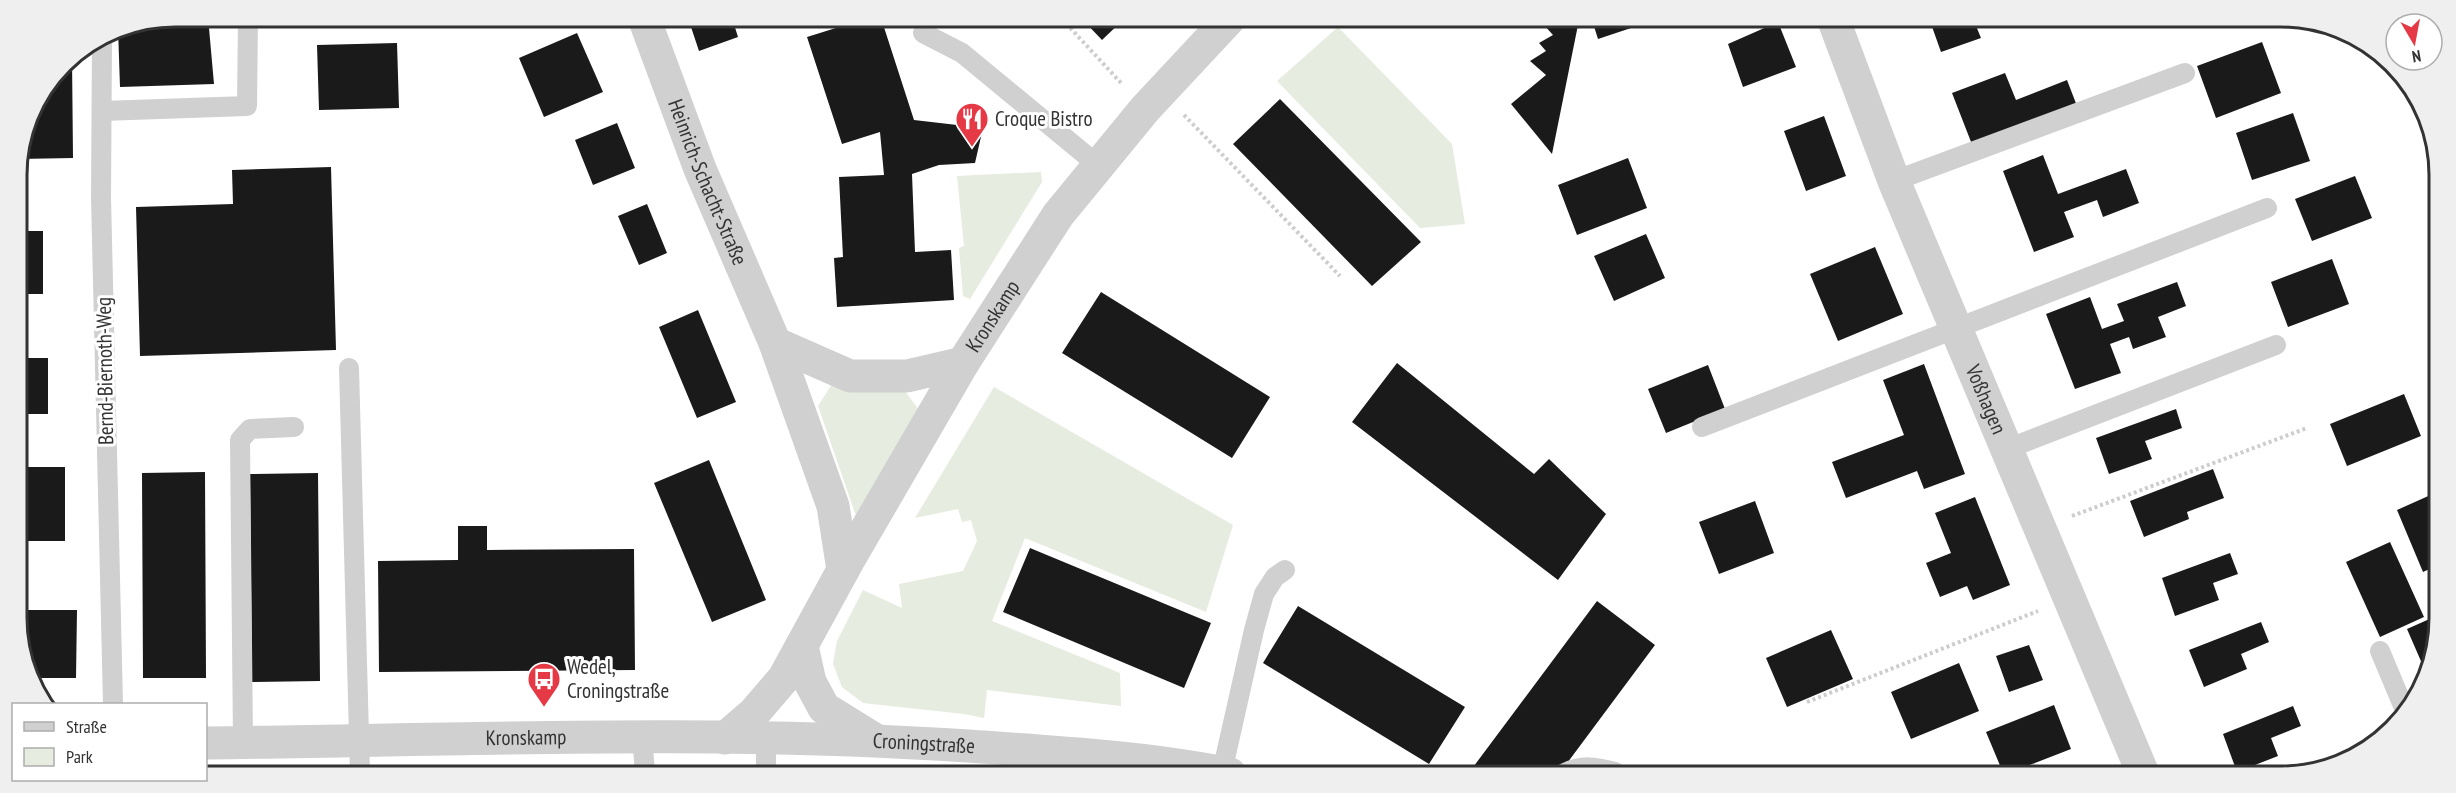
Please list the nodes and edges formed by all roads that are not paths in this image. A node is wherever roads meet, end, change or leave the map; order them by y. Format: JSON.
{"nodes":[{"id":1,"x":248,"y":27,"type":"edge"},
{"id":2,"x":647,"y":27,"type":"edge"},
{"id":3,"x":1222,"y":27,"type":"edge"},
{"id":4,"x":1836,"y":27,"type":"edge"},
{"id":5,"x":922,"y":33,"type":"dead end"},
{"id":6,"x":102,"y":46,"type":"edge"},
{"id":7,"x":2185,"y":72,"type":"dead end"},
{"id":8,"x":102,"y":111,"type":"junction"},
{"id":9,"x":1099,"y":166,"type":"junction"},
{"id":10,"x":1894,"y":181,"type":"junction"},
{"id":11,"x":2267,"y":208,"type":"dead end"},
{"id":12,"x":1956,"y":329,"type":"junction"},
{"id":13,"x":775,"y":343,"type":"junction"},
{"id":14,"x":2276,"y":345,"type":"dead end"},
{"id":15,"x":963,"y":363,"type":"junction"},
{"id":16,"x":349,"y":368,"type":"dead end"},
{"id":17,"x":294,"y":427,"type":"dead end"},
{"id":18,"x":1702,"y":427,"type":"dead end"},
{"id":19,"x":2007,"y":449,"type":"junction"},
{"id":20,"x":843,"y":570,"type":"junction"},
{"id":21,"x":1285,"y":570,"type":"dead end"},
{"id":22,"x":802,"y":646,"type":"junction"},
{"id":23,"x":2380,"y":651,"type":"dead end"},
{"id":24,"x":113,"y":703,"type":"edge"},
{"id":25,"x":2402,"y":703,"type":"edge"},
{"id":26,"x":642,"y":737,"type":"junction"},
{"id":27,"x":724,"y":738,"type":"junction"},
{"id":28,"x":766,"y":738,"type":"junction"},
{"id":29,"x":874,"y":739,"type":"junction"},
{"id":30,"x":243,"y":742,"type":"junction"},
{"id":31,"x":207,"y":743,"type":"edge"},
{"id":32,"x":359,"y":756,"type":"edge"},
{"id":33,"x":644,"y":766,"type":"edge"},
{"id":34,"x":766,"y":766,"type":"edge"},
{"id":35,"x":1170,"y":766,"type":"edge"},
{"id":36,"x":1227,"y":766,"type":"edge"},
{"id":37,"x":2140,"y":766,"type":"edge"}],
"edges":[{"from":1,"to":8,"type":"lane"},
{"from":2,"to":13,"type":"street","name":"Heinrich-Schacht-Straße"},
{"from":3,"to":9,"type":"street","name":"Kronskamp"},
{"from":4,"to":10,"type":"street","name":"Voßhagen"},
{"from":5,"to":9,"type":"lane"},
{"from":6,"to":8,"type":"lane","name":"Bernd-Biernoth-Weg"},
{"from":7,"to":10,"type":"lane"},
{"from":8,"to":24,"type":"lane","name":"Bernd-Biernoth-Weg"},
{"from":9,"to":15,"type":"street","name":"Kronskamp"},
{"from":10,"to":12,"type":"street","name":"Voßhagen"},
{"from":11,"to":12,"type":"lane"},
{"from":12,"to":18,"type":"lane"},
{"from":12,"to":19,"type":"street","name":"Voßhagen"},
{"from":13,"to":15,"type":"street"},
{"from":13,"to":20,"type":"street","name":"Heinrich-Schacht-Straße"},
{"from":14,"to":19,"type":"lane"},
{"from":15,"to":20,"type":"street","name":"Kronskamp"},
{"from":16,"to":32,"type":"lane"},
{"from":17,"to":30,"type":"lane"},
{"from":19,"to":37,"type":"street","name":"Voßhagen"},
{"from":20,"to":22,"type":"street","name":"Kronskamp"},
{"from":21,"to":36,"type":"lane"},
{"from":22,"to":27,"type":"street","name":"Kronskamp"},
{"from":22,"to":29,"type":"street"},
{"from":23,"to":25,"type":"lane"},
{"from":26,"to":27,"type":"street","name":"Kronskamp"},
{"from":26,"to":32,"type":"street","name":"Kronskamp"},
{"from":26,"to":33,"type":"lane"},
{"from":27,"to":28,"type":"street","name":"Croningstraße"},
{"from":28,"to":29,"type":"street","name":"Croningstraße"},
{"from":28,"to":34,"type":"lane"},
{"from":29,"to":35,"type":"street","name":"Croningstraße"},
{"from":30,"to":31,"type":"street","name":"Kronskamp"},
{"from":30,"to":32,"type":"street","name":"Kronskamp"}]}
